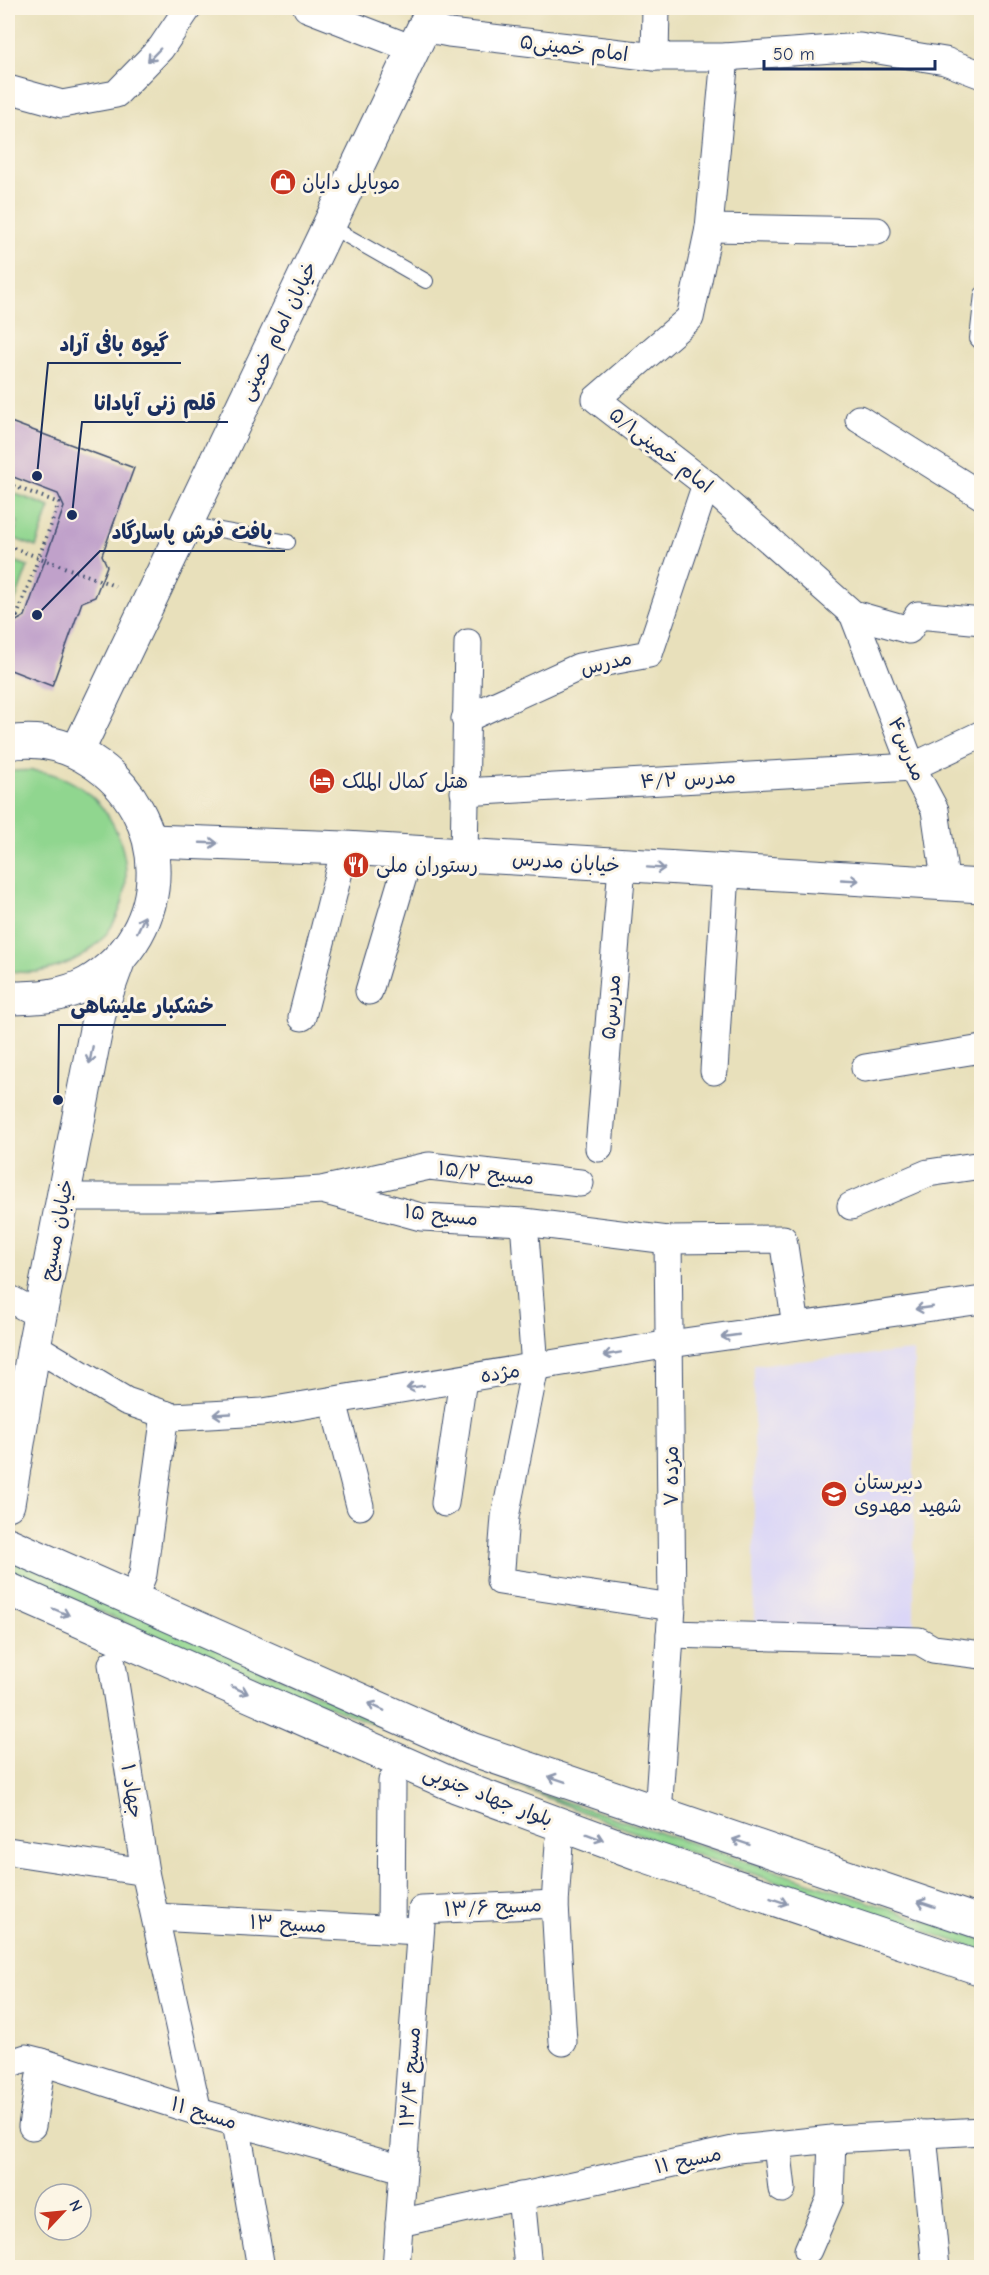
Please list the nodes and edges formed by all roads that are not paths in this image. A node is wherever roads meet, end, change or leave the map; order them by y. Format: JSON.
{"nodes":[{"id":1,"x":188,"y":8,"type":"edge"},
{"id":2,"x":307,"y":8,"type":"edge"},
{"id":3,"x":656,"y":8,"type":"edge"},
{"id":4,"x":423,"y":28,"type":"edge"},
{"id":5,"x":655,"y":57,"type":"junction"},
{"id":6,"x":725,"y":57,"type":"junction"},
{"id":7,"x":981,"y":75,"type":"edge"},
{"id":8,"x":8,"y":89,"type":"edge"},
{"id":9,"x":328,"y":225,"type":"junction"},
{"id":10,"x":709,"y":228,"type":"junction"},
{"id":11,"x":877,"y":231,"type":"dead end"},
{"id":12,"x":426,"y":281,"type":"dead end"},
{"id":13,"x":981,"y":294,"type":"edge"},
{"id":14,"x":981,"y":344,"type":"edge"},
{"id":15,"x":859,"y":419,"type":"dead end"},
{"id":16,"x":706,"y":484,"type":"junction"},
{"id":17,"x":981,"y":496,"type":"edge"},
{"id":18,"x":186,"y":524,"type":"junction"},
{"id":19,"x":288,"y":542,"type":"dead end"},
{"id":20,"x":853,"y":614,"type":"junction"},
{"id":21,"x":981,"y":621,"type":"edge"},
{"id":22,"x":468,"y":643,"type":"dead end"},
{"id":23,"x":465,"y":719,"type":"junction"},
{"id":24,"x":981,"y":734,"type":"edge"},
{"id":25,"x":12,"y":738,"type":"edge"},
{"id":26,"x":77,"y":752,"type":"junction"},
{"id":27,"x":912,"y":767,"type":"junction"},
{"id":28,"x":464,"y":792,"type":"junction"},
{"id":29,"x":151,"y":841,"type":"junction"},
{"id":30,"x":345,"y":848,"type":"junction"},
{"id":31,"x":410,"y":853,"type":"junction"},
{"id":32,"x":464,"y":855,"type":"junction"},
{"id":33,"x":622,"y":866,"type":"junction"},
{"id":34,"x":726,"y":872,"type":"junction"},
{"id":35,"x":946,"y":886,"type":"junction"},
{"id":36,"x":981,"y":886,"type":"edge"},
{"id":37,"x":119,"y":959,"type":"junction"},
{"id":38,"x":369,"y":991,"type":"dead end"},
{"id":39,"x":8,"y":998,"type":"edge"},
{"id":40,"x":302,"y":1017,"type":"dead end"},
{"id":41,"x":981,"y":1049,"type":"edge"},
{"id":42,"x":866,"y":1068,"type":"dead end"},
{"id":43,"x":714,"y":1071,"type":"dead end"},
{"id":44,"x":599,"y":1148,"type":"dead end"},
{"id":45,"x":981,"y":1165,"type":"edge"},
{"id":46,"x":580,"y":1183,"type":"dead end"},
{"id":47,"x":322,"y":1190,"type":"junction"},
{"id":48,"x":64,"y":1197,"type":"junction"},
{"id":49,"x":851,"y":1206,"type":"dead end"},
{"id":50,"x":524,"y":1222,"type":"junction"},
{"id":51,"x":668,"y":1240,"type":"junction"},
{"id":52,"x":8,"y":1298,"type":"edge"},
{"id":53,"x":981,"y":1300,"type":"edge"},
{"id":54,"x":796,"y":1326,"type":"junction"},
{"id":55,"x":37,"y":1330,"type":"junction"},
{"id":56,"x":670,"y":1344,"type":"junction"},
{"id":57,"x":535,"y":1367,"type":"junction"},
{"id":58,"x":463,"y":1379,"type":"junction"},
{"id":59,"x":333,"y":1401,"type":"junction"},
{"id":60,"x":165,"y":1414,"type":"junction"},
{"id":61,"x":445,"y":1503,"type":"dead end"},
{"id":62,"x":8,"y":1504,"type":"edge"},
{"id":63,"x":360,"y":1506,"type":"dead end"},
{"id":64,"x":8,"y":1544,"type":"edge"},
{"id":65,"x":8,"y":1589,"type":"edge"},
{"id":66,"x":133,"y":1600,"type":"junction"},
{"id":67,"x":671,"y":1620,"type":"junction"},
{"id":68,"x":981,"y":1655,"type":"edge"},
{"id":69,"x":112,"y":1664,"type":"dead end"},
{"id":70,"x":471,"y":1749,"type":"junction"},
{"id":71,"x":392,"y":1781,"type":"dead end"},
{"id":72,"x":456,"y":1786,"type":"junction"},
{"id":73,"x":658,"y":1814,"type":"junction"},
{"id":74,"x":559,"y":1844,"type":"dead end"},
{"id":75,"x":8,"y":1851,"type":"edge"},
{"id":76,"x":145,"y":1872,"type":"junction"},
{"id":77,"x":555,"y":1904,"type":"junction"},
{"id":78,"x":156,"y":1917,"type":"junction"},
{"id":79,"x":981,"y":1923,"type":"edge"},
{"id":80,"x":391,"y":1930,"type":"junction"},
{"id":81,"x":420,"y":1931,"type":"junction"},
{"id":82,"x":981,"y":1969,"type":"edge"},
{"id":83,"x":563,"y":2042,"type":"dead end"},
{"id":84,"x":42,"y":2062,"type":"junction"},
{"id":85,"x":8,"y":2064,"type":"edge"},
{"id":86,"x":198,"y":2112,"type":"junction"},
{"id":87,"x":236,"y":2123,"type":"junction"},
{"id":88,"x":32,"y":2126,"type":"dead end"},
{"id":89,"x":981,"y":2131,"type":"edge"},
{"id":90,"x":923,"y":2134,"type":"junction"},
{"id":91,"x":832,"y":2139,"type":"junction"},
{"id":92,"x":777,"y":2145,"type":"junction"},
{"id":93,"x":403,"y":2169,"type":"junction"},
{"id":94,"x":782,"y":2189,"type":"dead end"},
{"id":95,"x":521,"y":2196,"type":"junction"},
{"id":96,"x":399,"y":2223,"type":"junction"},
{"id":97,"x":808,"y":2250,"type":"dead end"},
{"id":98,"x":261,"y":2268,"type":"edge"},
{"id":99,"x":396,"y":2268,"type":"edge"},
{"id":100,"x":528,"y":2268,"type":"edge"},
{"id":101,"x":936,"y":2268,"type":"edge"}],
"edges":[{"from":1,"to":8,"type":"street","one_way":true},
{"from":2,"to":4,"type":"street","name":"امام خمینی۵"},
{"from":3,"to":5,"type":"street"},
{"from":4,"to":5,"type":"street","name":"امام خمینی۵"},
{"from":4,"to":9,"type":"main road","name":"خیابان امام خمینی"},
{"from":5,"to":6,"type":"street","name":"امام خمینی۵"},
{"from":6,"to":7,"type":"street","name":"امام خمینی۵"},
{"from":6,"to":10,"type":"street","name":"امام خمینی۵/۱"},
{"from":9,"to":12,"type":"lane"},
{"from":9,"to":18,"type":"main road","name":"خیابان امام خمینی"},
{"from":10,"to":11,"type":"street"},
{"from":10,"to":16,"type":"street","name":"امام خمینی۵/۱"},
{"from":13,"to":14,"type":"lane"},
{"from":15,"to":17,"type":"street"},
{"from":16,"to":20,"type":"street","name":"امام خمینی۵/۱"},
{"from":16,"to":23,"type":"street","name":"مدرس"},
{"from":18,"to":19,"type":"lane"},
{"from":18,"to":26,"type":"main road","name":"خیابان امام خمینی"},
{"from":20,"to":21,"type":"street"},
{"from":20,"to":27,"type":"street","name":"مدرس۴"},
{"from":22,"to":23,"type":"street"},
{"from":23,"to":28,"type":"street"},
{"from":24,"to":27,"type":"street"},
{"from":25,"to":26,"type":"main road"},
{"from":26,"to":29,"type":"main road"},
{"from":27,"to":28,"type":"street","name":"مدرس ۴/۲"},
{"from":27,"to":35,"type":"street","name":"مدرس۴"},
{"from":28,"to":32,"type":"street"},
{"from":29,"to":30,"type":"main road","name":"خیابان مدرس","one_way":true},
{"from":37,"to":29,"type":"main road","one_way":true},
{"from":30,"to":31,"type":"main road","name":"خیابان مدرس"},
{"from":30,"to":40,"type":"street"},
{"from":31,"to":32,"type":"main road","name":"خیابان مدرس"},
{"from":31,"to":38,"type":"street"},
{"from":32,"to":33,"type":"main road","name":"خیابان مدرس"},
{"from":33,"to":34,"type":"main road","name":"خیابان مدرس","one_way":true},
{"from":33,"to":44,"type":"street","name":"مدرس۵"},
{"from":34,"to":35,"type":"main road","name":"خیابان مدرس","one_way":true},
{"from":34,"to":43,"type":"street"},
{"from":35,"to":36,"type":"main road","name":"خیابان مدرس"},
{"from":37,"to":39,"type":"main road"},
{"from":37,"to":48,"type":"main road","name":"خیابان مسیح","one_way":true},
{"from":41,"to":42,"type":"street"},
{"from":45,"to":49,"type":"street"},
{"from":46,"to":47,"type":"street","name":"مسیح ۱۵/۲"},
{"from":47,"to":48,"type":"street","name":"مسیح ۱۵"},
{"from":47,"to":50,"type":"street","name":"مسیح ۱۵"},
{"from":48,"to":55,"type":"main road","name":"خیابان مسیح"},
{"from":50,"to":51,"type":"street","name":"مسیح ۱۵"},
{"from":50,"to":57,"type":"street"},
{"from":51,"to":54,"type":"street","name":"مسیح ۱۵"},
{"from":51,"to":56,"type":"street","name":"مژده ۷"},
{"from":52,"to":55,"type":"street","name":"مژده"},
{"from":53,"to":54,"type":"street","name":"مژده","one_way":true},
{"from":54,"to":56,"type":"street","name":"مژده","one_way":true},
{"from":55,"to":60,"type":"street","name":"مژده"},
{"from":55,"to":62,"type":"main road","name":"خیابان مسیح"},
{"from":56,"to":57,"type":"street","name":"مژده","one_way":true},
{"from":56,"to":67,"type":"street","name":"مژده ۷"},
{"from":57,"to":58,"type":"street","name":"مژده"},
{"from":57,"to":67,"type":"street"},
{"from":58,"to":59,"type":"street","name":"مژده","one_way":true},
{"from":58,"to":61,"type":"street"},
{"from":59,"to":60,"type":"street","name":"مژده","one_way":true},
{"from":59,"to":63,"type":"street"},
{"from":60,"to":66,"type":"street"},
{"from":64,"to":66,"type":"main road","name":"بلوار جهاد جنوبی"},
{"from":65,"to":72,"type":"main road","name":"بلوار جهاد جنوبی","one_way":true},
{"from":70,"to":66,"type":"main road","name":"بلوار جهاد جنوبی","one_way":true},
{"from":67,"to":68,"type":"street"},
{"from":67,"to":73,"type":"street","name":"مژده ۷"},
{"from":69,"to":76,"type":"street","name":"جهاد ۱"},
{"from":70,"to":72,"type":"main road"},
{"from":73,"to":70,"type":"main road","name":"بلوار جهاد جنوبی","one_way":true},
{"from":71,"to":80,"type":"street"},
{"from":72,"to":82,"type":"main road","name":"بلوار جهاد جنوبی","one_way":true},
{"from":79,"to":73,"type":"main road","name":"بلوار جهاد جنوبی","one_way":true},
{"from":74,"to":77,"type":"street"},
{"from":75,"to":76,"type":"street"},
{"from":76,"to":78,"type":"street","name":"جهاد ۱"},
{"from":77,"to":81,"type":"street","name":"مسیح ۱۳/۶"},
{"from":77,"to":83,"type":"street","name":"مسیح ۱۳/۶"},
{"from":78,"to":80,"type":"street","name":"مسیح ۱۳"},
{"from":78,"to":86,"type":"street","name":"جهاد ۱"},
{"from":80,"to":81,"type":"street","name":"مسیح ۱۳"},
{"from":81,"to":93,"type":"street","name":"مسیح ۱۳/۴"},
{"from":84,"to":85,"type":"street","name":"مسیح ۱۱"},
{"from":84,"to":86,"type":"street","name":"مسیح ۱۱"},
{"from":84,"to":88,"type":"street"},
{"from":86,"to":87,"type":"street","name":"مسیح ۱۱"},
{"from":87,"to":93,"type":"street","name":"مسیح ۱۱"},
{"from":87,"to":98,"type":"street"},
{"from":89,"to":90,"type":"street","name":"مسیح ۱۱"},
{"from":90,"to":91,"type":"street","name":"مسیح ۱۱"},
{"from":90,"to":101,"type":"street"},
{"from":91,"to":92,"type":"street","name":"مسیح ۱۱"},
{"from":91,"to":97,"type":"street"},
{"from":92,"to":94,"type":"street"},
{"from":92,"to":95,"type":"street","name":"مسیح ۱۱"},
{"from":93,"to":96,"type":"street","name":"مسیح ۱۳/۴"},
{"from":95,"to":96,"type":"street","name":"مسیح ۱۱"},
{"from":95,"to":100,"type":"street"},
{"from":96,"to":99,"type":"street","name":"مسیح ۱۳/۴"}]}
